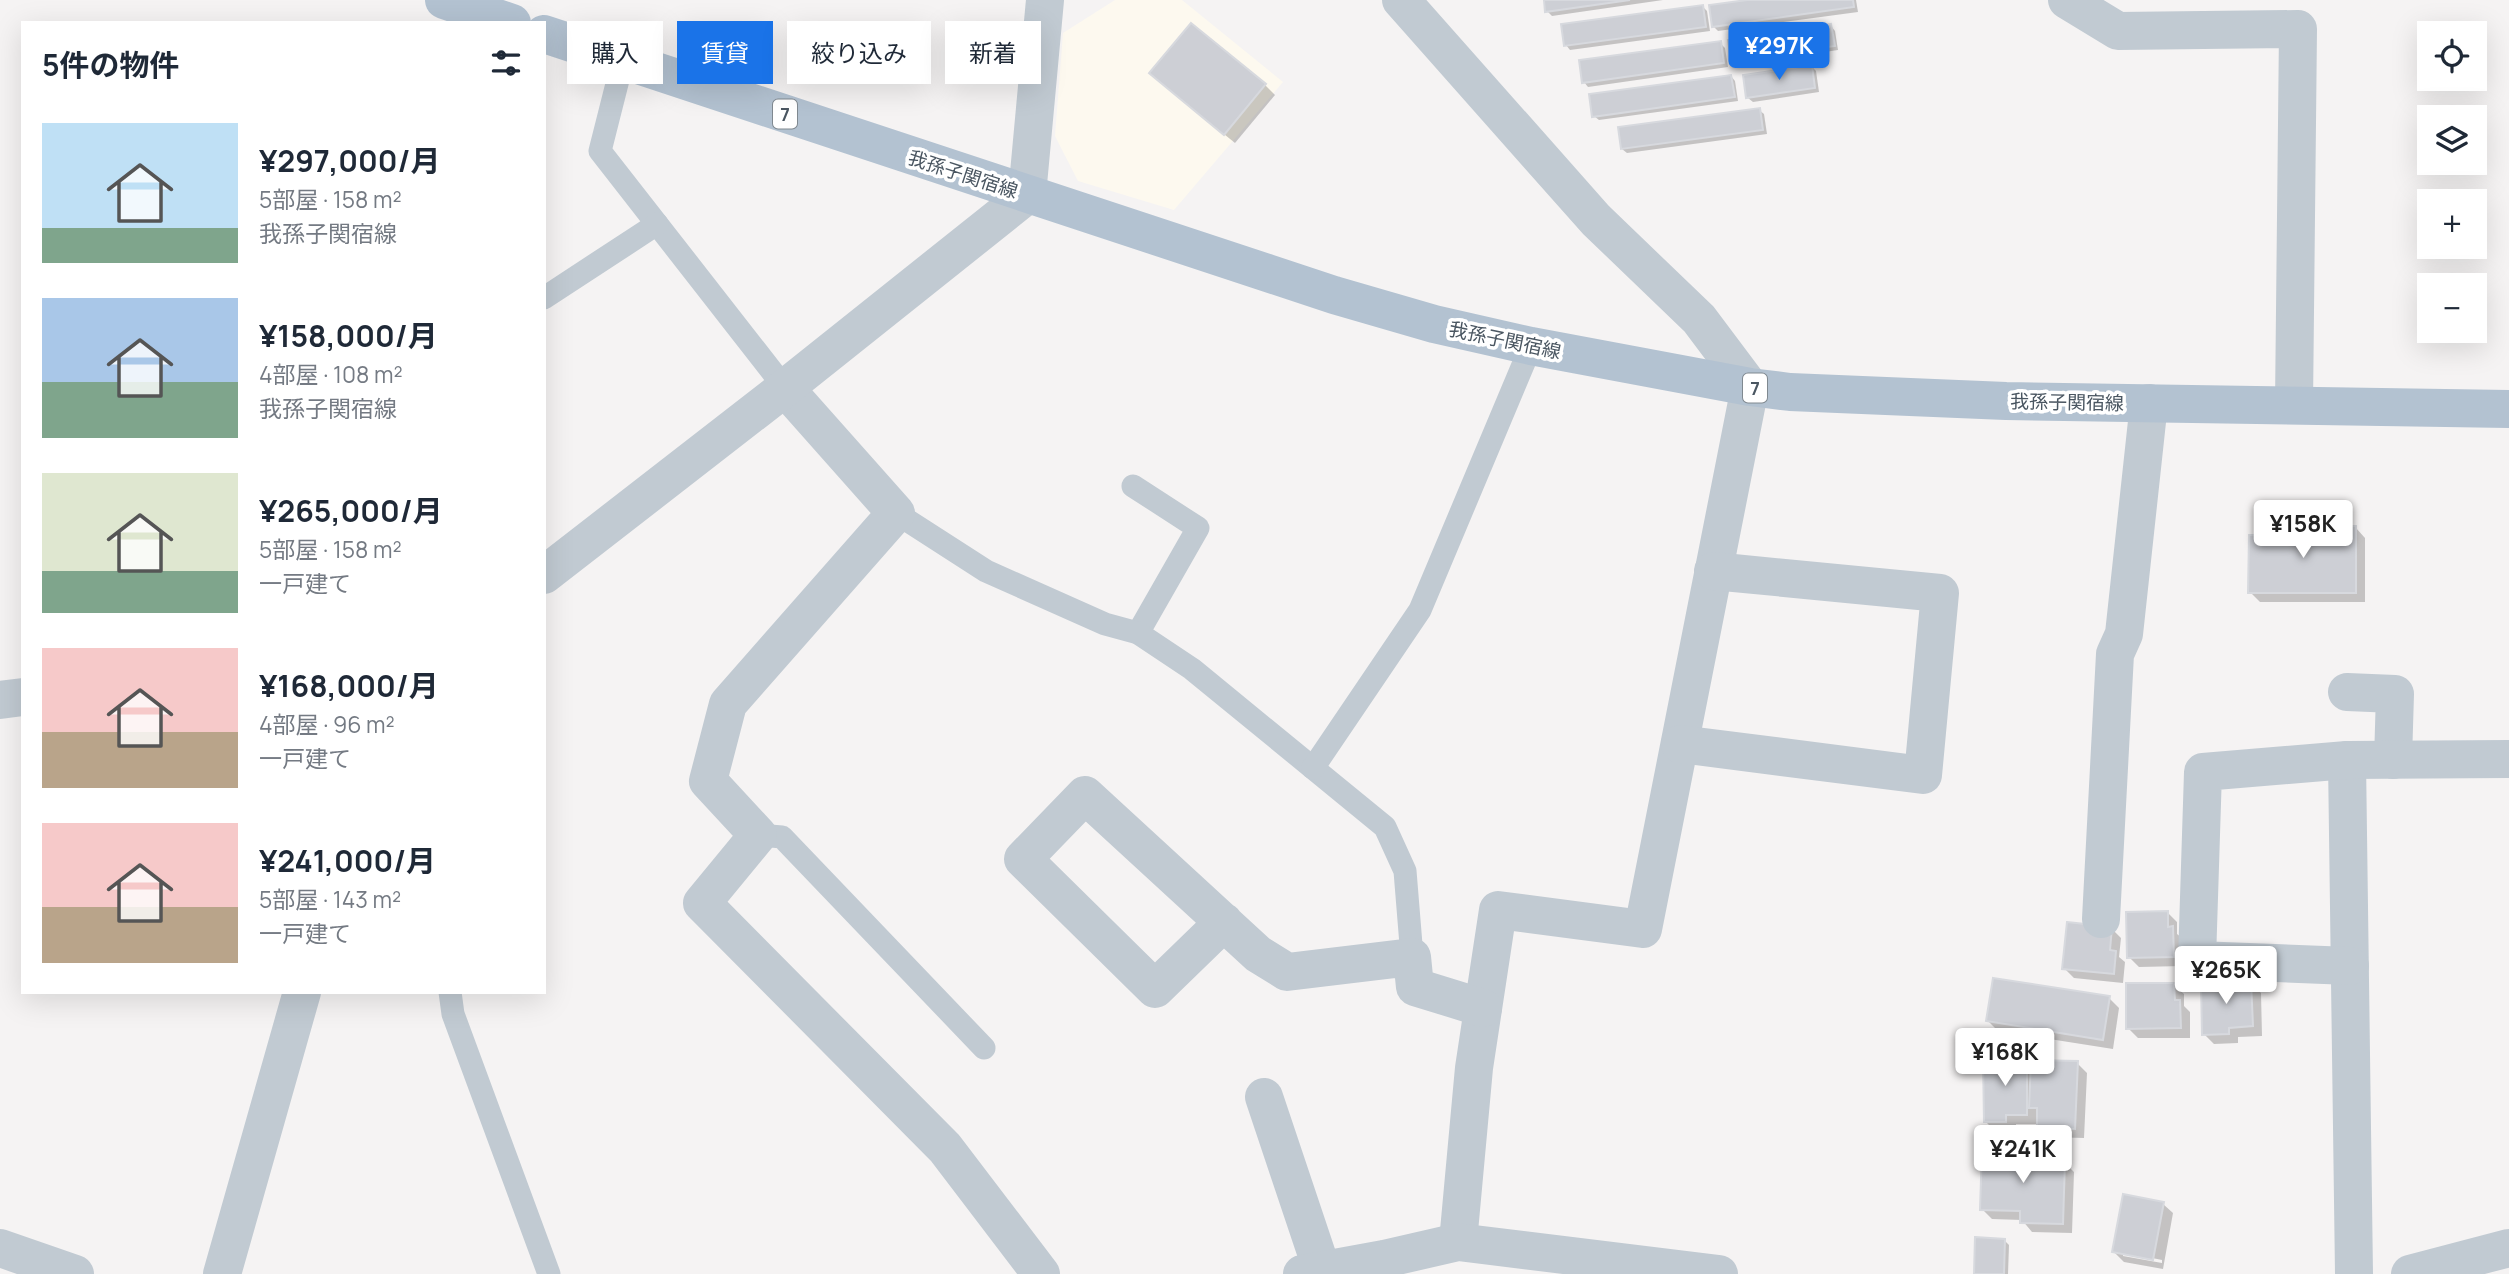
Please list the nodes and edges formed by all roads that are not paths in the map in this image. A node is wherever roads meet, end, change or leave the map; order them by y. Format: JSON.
{"nodes":[{"id":1,"x":444,"y":0,"type":"edge"},
{"id":2,"x":1045,"y":0,"type":"edge"},
{"id":3,"x":1401,"y":0,"type":"edge"},
{"id":4,"x":2067,"y":0,"type":"edge"},
{"id":5,"x":506,"y":21,"type":"edge"},
{"id":6,"x":546,"y":35,"type":"edge"},
{"id":7,"x":567,"y":42,"type":"edge"},
{"id":8,"x":663,"y":73,"type":"edge"},
{"id":9,"x":617,"y":84,"type":"edge"},
{"id":10,"x":1027,"y":195,"type":"junction"},
{"id":11,"x":657,"y":223,"type":"junction"},
{"id":12,"x":546,"y":297,"type":"edge"},
{"id":13,"x":1531,"y":346,"type":"junction"},
{"id":14,"x":1750,"y":387,"type":"junction"},
{"id":15,"x":785,"y":388,"type":"junction"},
{"id":16,"x":2149,"y":403,"type":"junction"},
{"id":17,"x":2294,"y":405,"type":"junction"},
{"id":18,"x":2509,"y":409,"type":"edge"},
{"id":19,"x":1133,"y":486,"type":"dead end"},
{"id":20,"x":896,"y":513,"type":"junction"},
{"id":21,"x":1713,"y":571,"type":"junction"},
{"id":22,"x":546,"y":573,"type":"edge"},
{"id":23,"x":1138,"y":633,"type":"junction"},
{"id":24,"x":2347,"y":692,"type":"dead end"},
{"id":25,"x":21,"y":697,"type":"edge"},
{"id":26,"x":0,"y":700,"type":"edge"},
{"id":27,"x":1680,"y":744,"type":"junction"},
{"id":28,"x":2509,"y":759,"type":"edge"},
{"id":29,"x":2347,"y":760,"type":"junction"},
{"id":30,"x":2393,"y":760,"type":"junction"},
{"id":31,"x":1313,"y":768,"type":"junction"},
{"id":32,"x":758,"y":835,"type":"junction"},
{"id":33,"x":2101,"y":919,"type":"dead end"},
{"id":34,"x":1224,"y":922,"type":"junction"},
{"id":35,"x":1412,"y":957,"type":"junction"},
{"id":36,"x":2350,"y":966,"type":"junction"},
{"id":37,"x":301,"y":994,"type":"edge"},
{"id":38,"x":450,"y":994,"type":"edge"},
{"id":39,"x":1483,"y":1007,"type":"junction"},
{"id":40,"x":984,"y":1048,"type":"dead end"},
{"id":41,"x":1264,"y":1097,"type":"dead end"},
{"id":42,"x":1458,"y":1242,"type":"junction"},
{"id":43,"x":0,"y":1248,"type":"edge"},
{"id":44,"x":2509,"y":1248,"type":"edge"},
{"id":45,"x":1384,"y":1266,"type":"edge"},
{"id":46,"x":1312,"y":1272,"type":"edge"},
{"id":47,"x":75,"y":1274,"type":"edge"},
{"id":48,"x":222,"y":1274,"type":"edge"},
{"id":49,"x":549,"y":1274,"type":"edge"},
{"id":50,"x":1041,"y":1274,"type":"edge"},
{"id":51,"x":1719,"y":1274,"type":"edge"},
{"id":52,"x":2354,"y":1274,"type":"edge"},
{"id":53,"x":2410,"y":1274,"type":"edge"}],
"edges":[{"from":1,"to":5,"type":"main road"},
{"from":2,"to":10,"type":"street"},
{"from":3,"to":14,"type":"street"},
{"from":4,"to":17,"type":"street"},
{"from":6,"to":7,"type":"main road","name":"我孫子関宿線","number":"7"},
{"from":8,"to":10,"type":"main road","name":"我孫子関宿線","number":"7"},
{"from":9,"to":11,"type":"lane"},
{"from":10,"to":13,"type":"main road","name":"我孫子関宿線","number":"7"},
{"from":10,"to":15,"type":"street"},
{"from":11,"to":12,"type":"lane"},
{"from":11,"to":15,"type":"lane"},
{"from":13,"to":14,"type":"main road","name":"我孫子関宿線","number":"7"},
{"from":13,"to":31,"type":"lane"},
{"from":14,"to":16,"type":"main road","name":"我孫子関宿線","number":"7"},
{"from":14,"to":21,"type":"street"},
{"from":15,"to":20,"type":"street"},
{"from":15,"to":22,"type":"street"},
{"from":16,"to":17,"type":"main road","name":"我孫子関宿線","number":"7"},
{"from":16,"to":33,"type":"street"},
{"from":17,"to":18,"type":"main road","name":"我孫子関宿線","number":"7"},
{"from":19,"to":23,"type":"lane"},
{"from":20,"to":23,"type":"lane"},
{"from":20,"to":32,"type":"street"},
{"from":21,"to":27,"type":"street"},
{"from":21,"to":27,"type":"street"},
{"from":23,"to":31,"type":"lane"},
{"from":24,"to":30,"type":"street"},
{"from":25,"to":26,"type":"street"},
{"from":27,"to":39,"type":"street"},
{"from":28,"to":30,"type":"street"},
{"from":29,"to":30,"type":"street"},
{"from":29,"to":36,"type":"street"},
{"from":29,"to":36,"type":"street"},
{"from":31,"to":35,"type":"lane"},
{"from":32,"to":40,"type":"lane"},
{"from":32,"to":50,"type":"street"},
{"from":34,"to":34,"type":"street"},
{"from":34,"to":35,"type":"street"},
{"from":35,"to":39,"type":"street"},
{"from":36,"to":52,"type":"street"},
{"from":37,"to":48,"type":"street"},
{"from":38,"to":49,"type":"lane"},
{"from":39,"to":42,"type":"street"},
{"from":41,"to":46,"type":"street"},
{"from":42,"to":45,"type":"street"},
{"from":42,"to":51,"type":"street"},
{"from":43,"to":47,"type":"street"},
{"from":44,"to":53,"type":"street"},
{"from":45,"to":46,"type":"street"}]}
